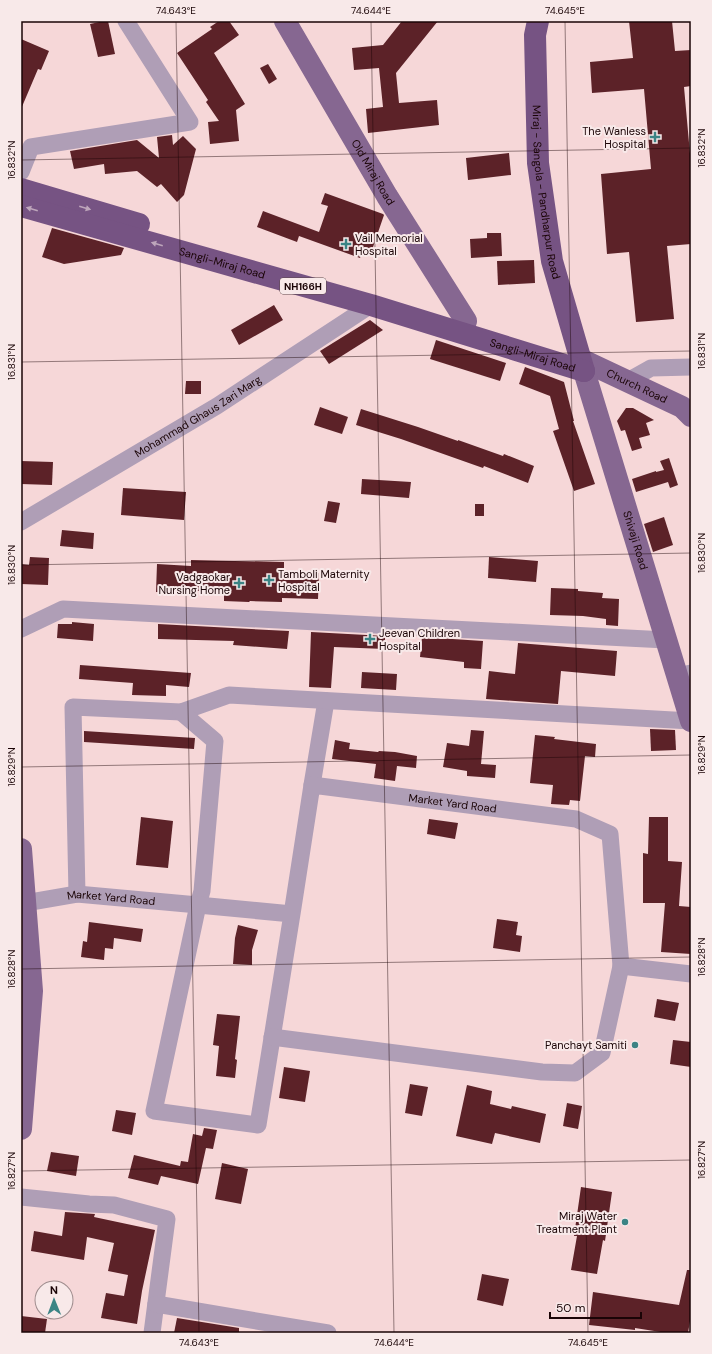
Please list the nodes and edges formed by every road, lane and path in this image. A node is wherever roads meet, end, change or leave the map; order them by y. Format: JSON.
{"nodes":[{"id":1,"x":126,"y":21,"type":"edge"},
{"id":2,"x":285,"y":21,"type":"edge"},
{"id":3,"x":538,"y":21,"type":"edge"},
{"id":4,"x":21,"y":172,"type":"edge"},
{"id":5,"x":21,"y":189,"type":"edge"},
{"id":6,"x":21,"y":206,"type":"edge"},
{"id":7,"x":371,"y":305,"type":"junction"},
{"id":8,"x":466,"y":320,"type":"junction"},
{"id":9,"x":582,"y":365,"type":"junction"},
{"id":10,"x":691,"y":367,"type":"edge"},
{"id":11,"x":626,"y":382,"type":"junction"},
{"id":12,"x":688,"y":411,"type":"edge"},
{"id":13,"x":21,"y":522,"type":"edge"},
{"id":14,"x":21,"y":629,"type":"edge"},
{"id":15,"x":666,"y":640,"type":"junction"},
{"id":16,"x":684,"y":674,"type":"edge"},
{"id":17,"x":326,"y":701,"type":"junction"},
{"id":18,"x":181,"y":712,"type":"junction"},
{"id":19,"x":691,"y":721,"type":"edge"},
{"id":20,"x":312,"y":785,"type":"junction"},
{"id":21,"x":21,"y":849,"type":"edge"},
{"id":22,"x":77,"y":894,"type":"junction"},
{"id":23,"x":25,"y":903,"type":"junction"},
{"id":24,"x":198,"y":904,"type":"junction"},
{"id":25,"x":292,"y":914,"type":"junction"},
{"id":26,"x":620,"y":966,"type":"junction"},
{"id":27,"x":691,"y":974,"type":"edge"},
{"id":28,"x":272,"y":1037,"type":"junction"},
{"id":29,"x":21,"y":1129,"type":"edge"},
{"id":30,"x":21,"y":1197,"type":"edge"},
{"id":31,"x":156,"y":1304,"type":"junction"},
{"id":32,"x":275,"y":1329,"type":"edge"},
{"id":33,"x":152,"y":1333,"type":"edge"},
{"id":34,"x":328,"y":1333,"type":"edge"}],
"edges":[{"from":1,"to":4,"type":"street"},
{"from":2,"to":8,"type":"main road","name":"Old Miraj Road"},
{"from":3,"to":9,"type":"highway","name":"Miraj - Sangola - Pandharpur Road"},
{"from":5,"to":8,"type":"highway","name":"Sangli-Miraj Road","one_way":true},
{"from":7,"to":6,"type":"highway","name":"Sangli-Miraj Road","number":"NH166H","one_way":true},
{"from":7,"to":9,"type":"highway","name":"Sangli-Miraj Road","number":"NH166H"},
{"from":7,"to":13,"type":"street","name":"Mohammad Ghaus Zari Marg"},
{"from":8,"to":9,"type":"highway","name":"Sangli-Miraj Road"},
{"from":9,"to":11,"type":"main road","name":"Church Road"},
{"from":9,"to":15,"type":"main road","name":"Shivaji Road"},
{"from":10,"to":11,"type":"street"},
{"from":11,"to":12,"type":"main road","name":"Church Road"},
{"from":14,"to":15,"type":"street"},
{"from":15,"to":16,"type":"main road","name":"Shivaji Road"},
{"from":16,"to":19,"type":"main road","name":"Shivaji Road"},
{"from":17,"to":18,"type":"street"},
{"from":17,"to":19,"type":"street"},
{"from":17,"to":20,"type":"street"},
{"from":18,"to":22,"type":"street"},
{"from":18,"to":24,"type":"street"},
{"from":20,"to":25,"type":"street"},
{"from":20,"to":26,"type":"street","name":"Market Yard Road"},
{"from":21,"to":23,"type":"main road"},
{"from":22,"to":23,"type":"street","name":"Market Yard Road"},
{"from":22,"to":24,"type":"street","name":"Market Yard Road"},
{"from":23,"to":29,"type":"main road"},
{"from":24,"to":25,"type":"street","name":"Market Yard Road"},
{"from":24,"to":28,"type":"street"},
{"from":25,"to":28,"type":"street"},
{"from":26,"to":27,"type":"street"},
{"from":26,"to":28,"type":"street"},
{"from":30,"to":31,"type":"street"},
{"from":31,"to":32,"type":"street"},
{"from":31,"to":33,"type":"street"},
{"from":32,"to":34,"type":"street"}]}
